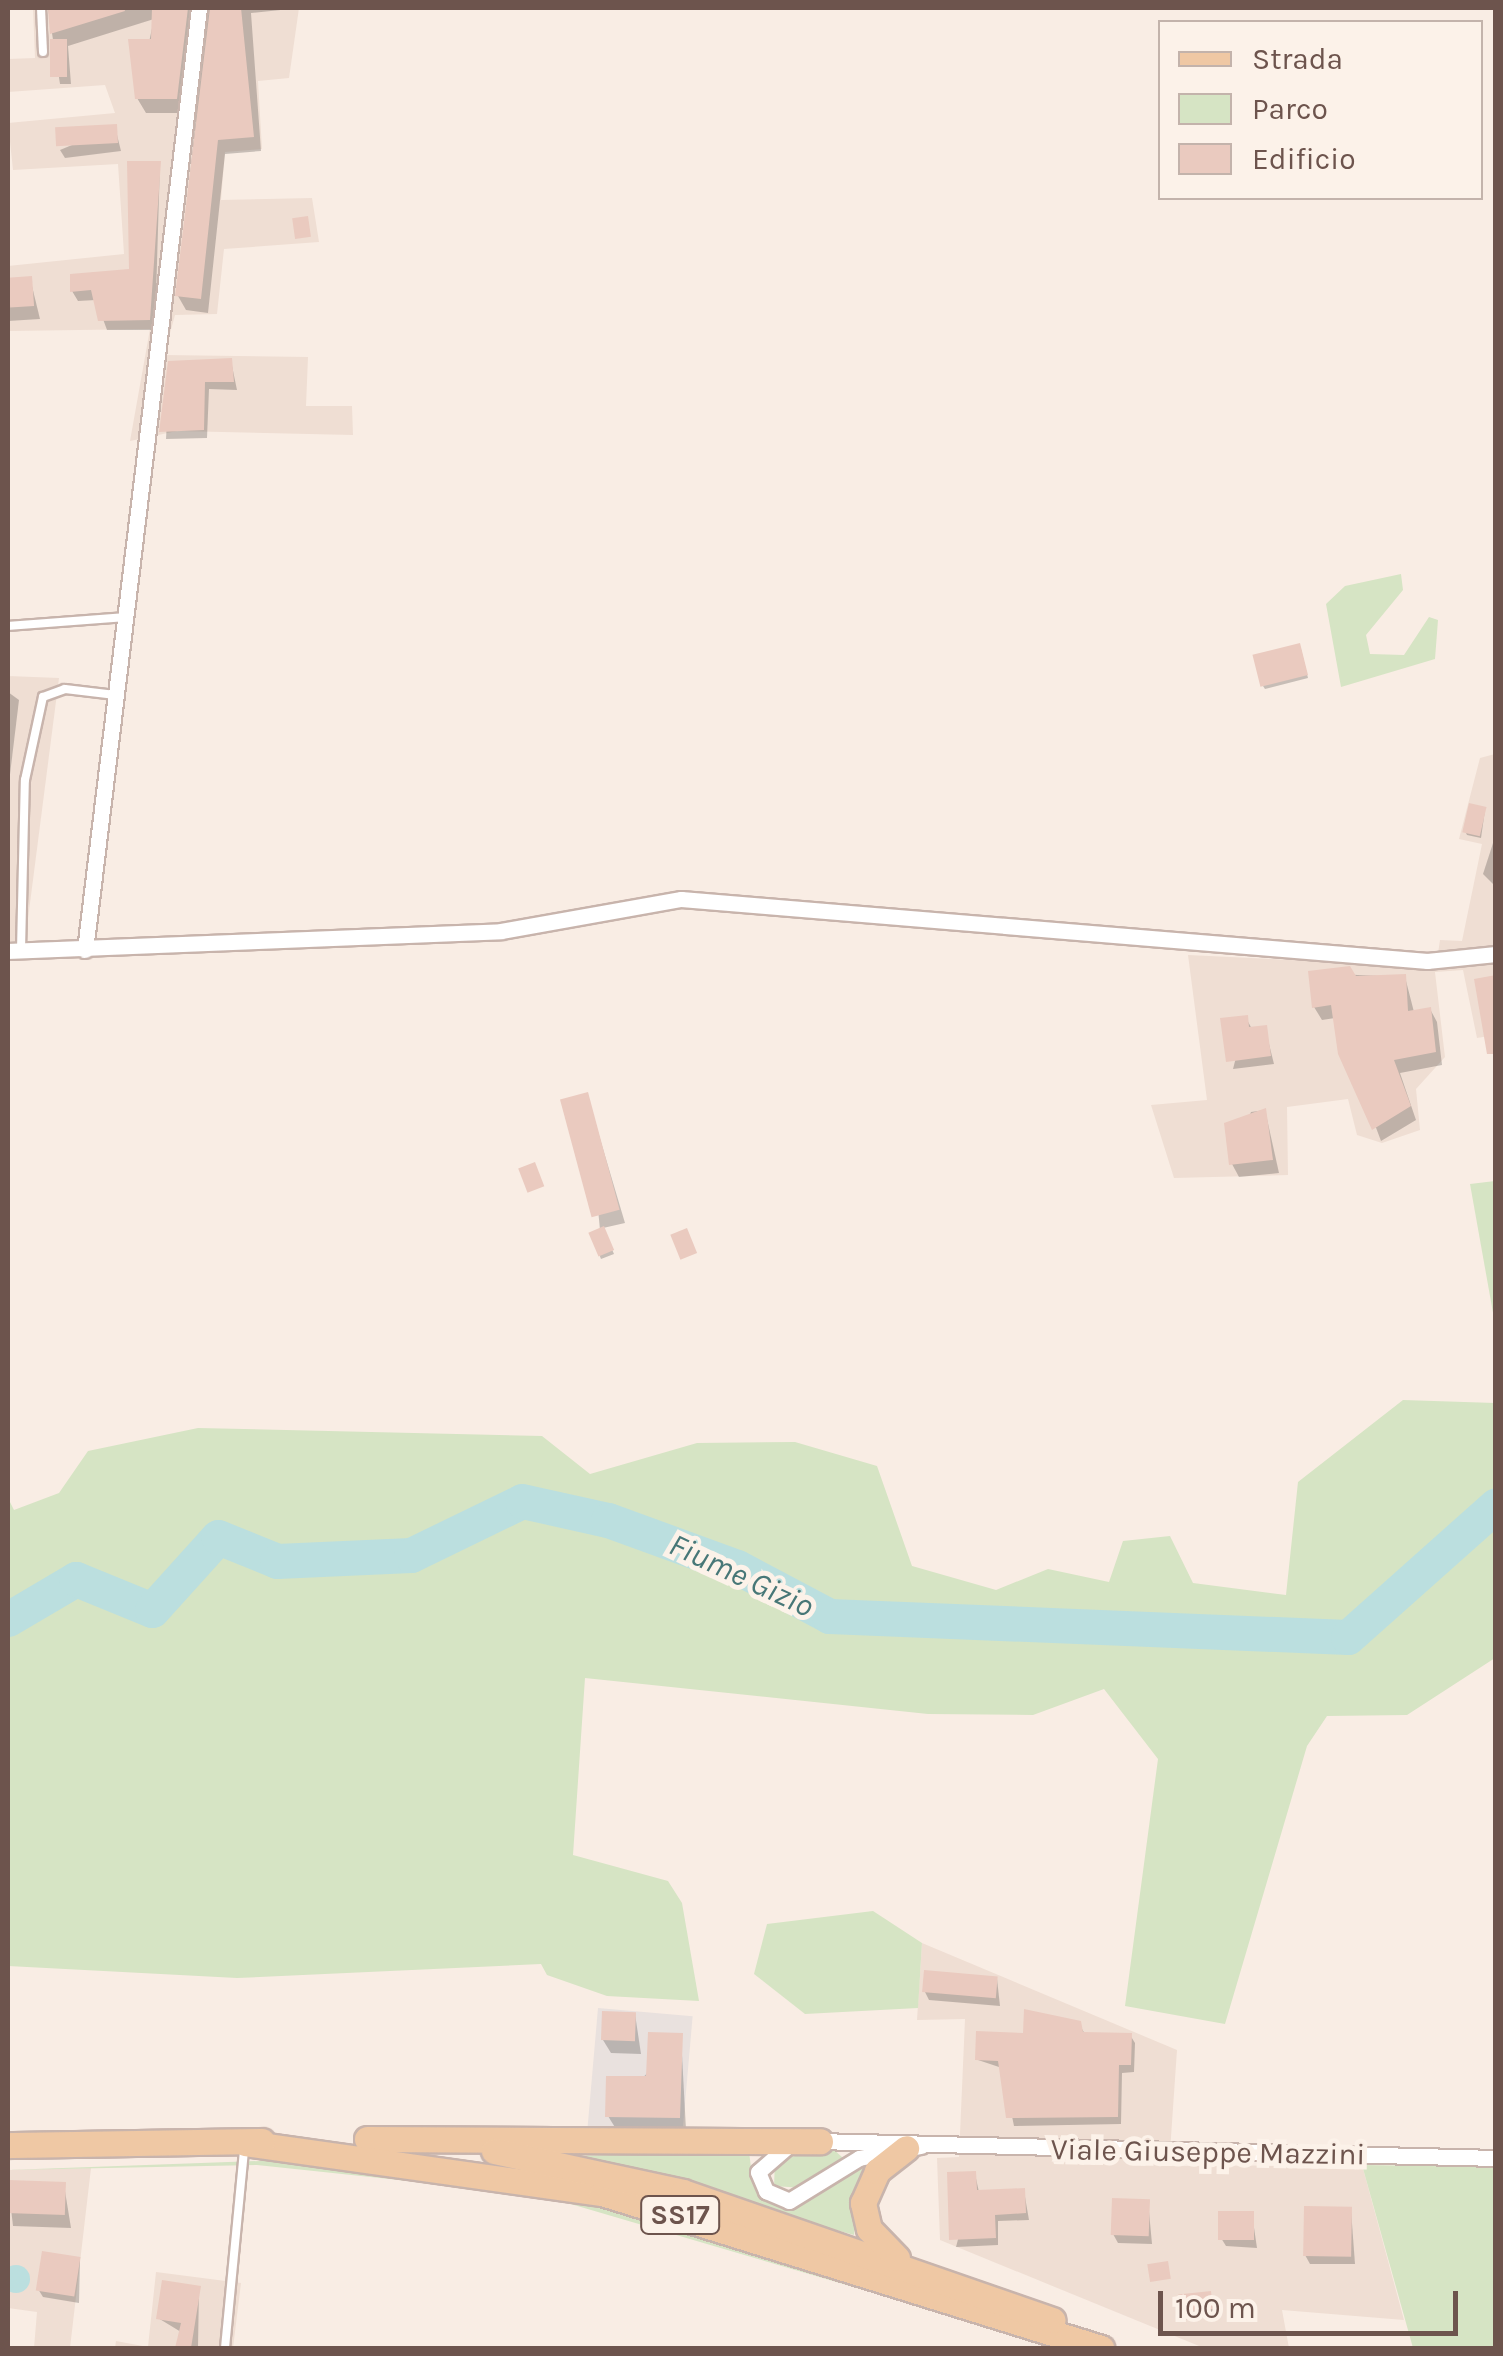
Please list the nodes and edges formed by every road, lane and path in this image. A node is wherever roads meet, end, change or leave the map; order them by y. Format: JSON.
{"nodes":[{"id":1,"x":40,"y":8,"type":"edge"},
{"id":2,"x":198,"y":8,"type":"edge"},
{"id":3,"x":42,"y":52,"type":"dead end"},
{"id":4,"x":126,"y":617,"type":"junction"},
{"id":5,"x":8,"y":626,"type":"edge"},
{"id":6,"x":117,"y":695,"type":"junction"},
{"id":7,"x":85,"y":950,"type":"junction"},
{"id":8,"x":14,"y":951,"type":"edge"},
{"id":9,"x":1496,"y":954,"type":"edge"},
{"id":10,"x":820,"y":2141,"type":"junction"},
{"id":11,"x":424,"y":2142,"type":"junction"},
{"id":12,"x":245,"y":2143,"type":"junction"},
{"id":13,"x":8,"y":2146,"type":"edge"},
{"id":14,"x":913,"y":2147,"type":"junction"},
{"id":15,"x":1496,"y":2158,"type":"edge"},
{"id":16,"x":909,"y":2268,"type":"junction"},
{"id":17,"x":225,"y":2348,"type":"edge"},
{"id":18,"x":1101,"y":2348,"type":"edge"},
{"id":19,"x":1123,"y":2348,"type":"edge"}],
"edges":[{"from":1,"to":3,"type":"lane"},
{"from":2,"to":4,"type":"street"},
{"from":4,"to":5,"type":"lane"},
{"from":4,"to":6,"type":"street"},
{"from":6,"to":7,"type":"street"},
{"from":6,"to":8,"type":"lane"},
{"from":7,"to":8,"type":"street"},
{"from":7,"to":9,"type":"street"},
{"from":10,"to":11,"type":"main road"},
{"from":10,"to":14,"type":"street","name":"Viale Giuseppe Mazzini"},
{"from":10,"to":14,"type":"street","name":"Viale Giuseppe Mazzini"},
{"from":11,"to":12,"type":"main road","number":"SS17"},
{"from":11,"to":16,"type":"main road","number":"SS17"},
{"from":12,"to":13,"type":"main road","number":"SS17"},
{"from":12,"to":17,"type":"lane"},
{"from":12,"to":18,"type":"main road","number":"SS17"},
{"from":14,"to":15,"type":"street","name":"Viale Giuseppe Mazzini"},
{"from":14,"to":16,"type":"main road"},
{"from":16,"to":19,"type":"main road","number":"SS17"}]}
